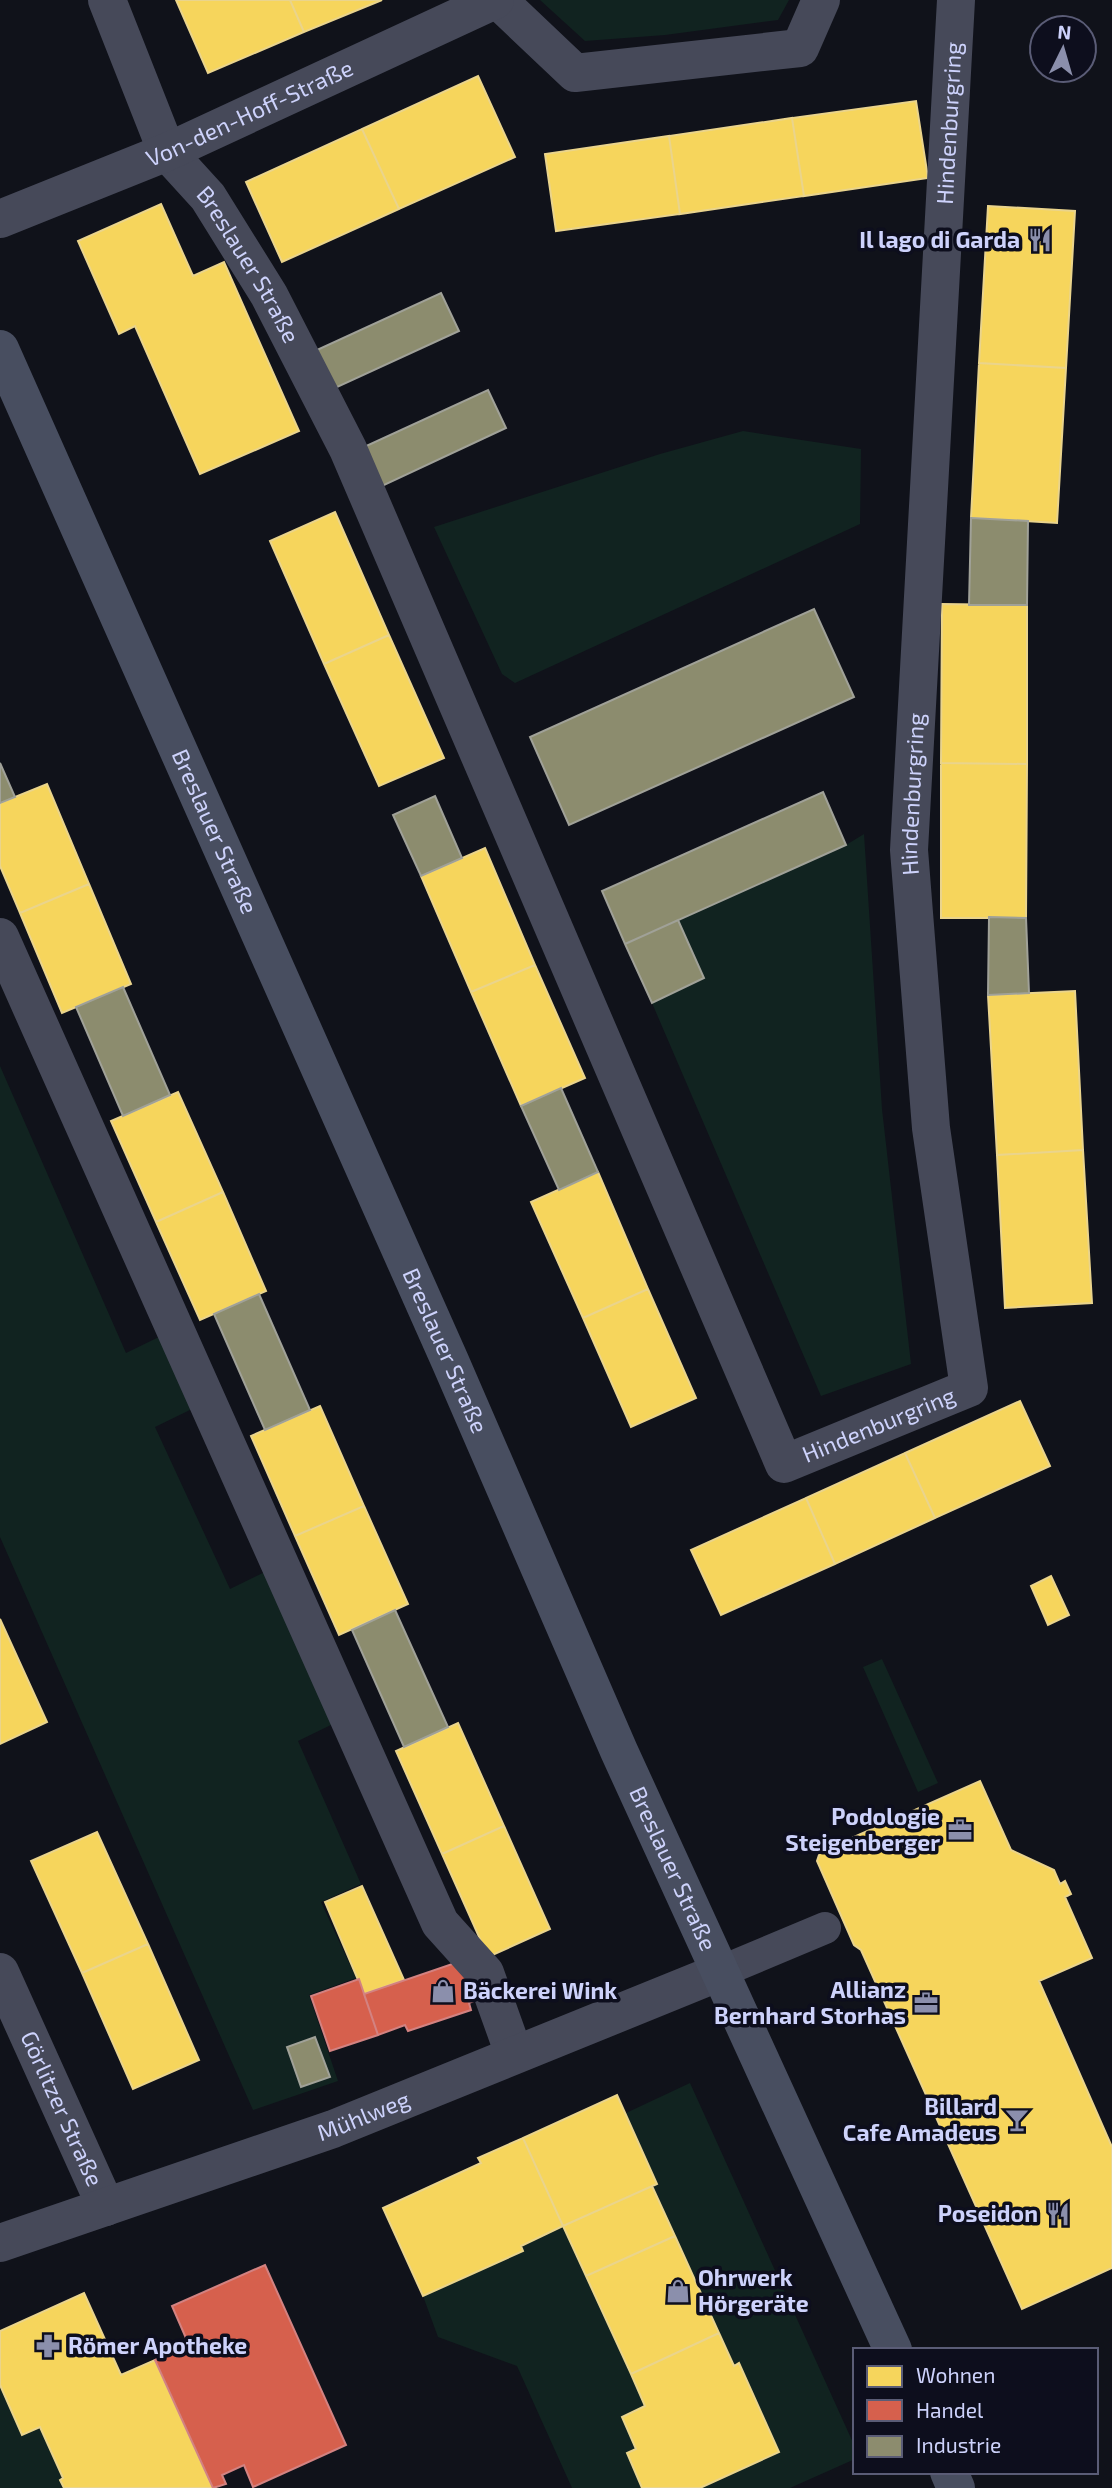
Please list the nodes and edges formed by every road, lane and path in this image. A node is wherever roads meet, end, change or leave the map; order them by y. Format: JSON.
{"nodes":[{"id":1,"x":107,"y":0,"type":"edge"},
{"id":2,"x":496,"y":0,"type":"edge"},
{"id":3,"x":821,"y":0,"type":"edge"},
{"id":4,"x":956,"y":0,"type":"edge"},
{"id":5,"x":167,"y":152,"type":"junction"},
{"id":6,"x":0,"y":219,"type":"edge"},
{"id":7,"x":0,"y":349,"type":"edge"},
{"id":8,"x":0,"y":937,"type":"edge"},
{"id":9,"x":784,"y":1464,"type":"joint"},
{"id":10,"x":825,"y":1928,"type":"dead end"},
{"id":11,"x":0,"y":1972,"type":"edge"},
{"id":12,"x":720,"y":1972,"type":"junction"},
{"id":13,"x":514,"y":2054,"type":"junction"},
{"id":14,"x":106,"y":2207,"type":"junction"},
{"id":15,"x":0,"y":2243,"type":"edge"},
{"id":16,"x":892,"y":2348,"type":"edge"}],
"edges":[{"from":1,"to":5,"type":"street"},
{"from":2,"to":3,"type":"street","name":"Von-den-Hoff-Straße"},
{"from":2,"to":5,"type":"street","name":"Von-den-Hoff-Straße"},
{"from":4,"to":9,"type":"street","name":"Hindenburgring"},
{"from":5,"to":6,"type":"street","name":"Von-den-Hoff-Straße"},
{"from":5,"to":9,"type":"street","name":"Breslauer Straße"},
{"from":7,"to":12,"type":"main road","name":"Breslauer Straße"},
{"from":8,"to":13,"type":"street"},
{"from":10,"to":12,"type":"lane"},
{"from":11,"to":14,"type":"street","name":"Görlitzer Straße"},
{"from":12,"to":13,"type":"street","name":"Mühlweg"},
{"from":12,"to":16,"type":"main road","name":"Breslauer Straße"},
{"from":13,"to":14,"type":"street","name":"Mühlweg"},
{"from":14,"to":15,"type":"street","name":"Mühlweg"}]}
